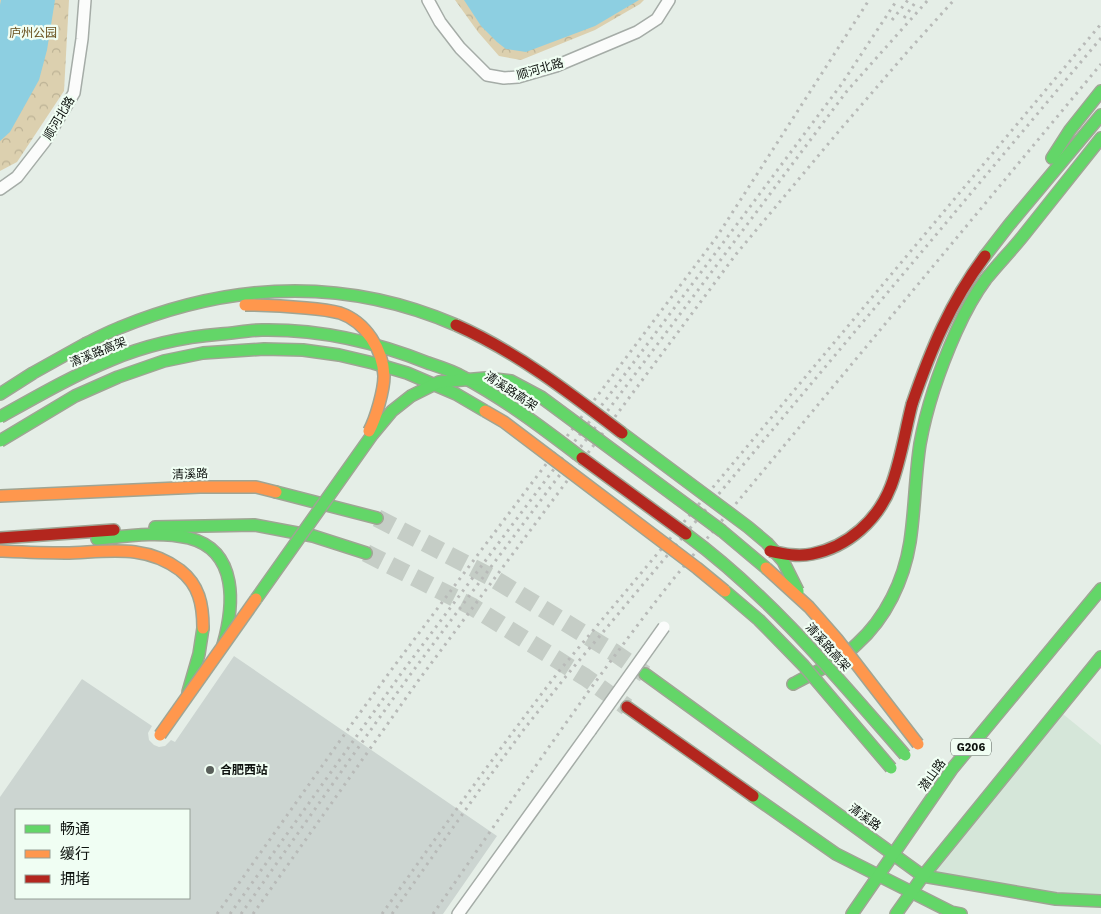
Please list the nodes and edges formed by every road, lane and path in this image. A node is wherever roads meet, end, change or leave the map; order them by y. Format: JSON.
{"nodes":[{"id":1,"x":85,"y":0,"type":"edge"},
{"id":2,"x":428,"y":0,"type":"edge"},
{"id":3,"x":669,"y":0,"type":"edge"},
{"id":4,"x":1101,"y":91,"type":"edge"},
{"id":5,"x":1101,"y":115,"type":"edge"},
{"id":6,"x":1101,"y":138,"type":"edge"},
{"id":7,"x":1081,"y":181,"type":"dead end"},
{"id":8,"x":0,"y":188,"type":"edge"},
{"id":9,"x":998,"y":238,"type":"junction"},
{"id":10,"x":1014,"y":247,"type":"junction"},
{"id":11,"x":169,"y":311,"type":"junction"},
{"id":12,"x":0,"y":394,"type":"edge"},
{"id":13,"x":0,"y":417,"type":"edge"},
{"id":14,"x":0,"y":441,"type":"edge"},
{"id":15,"x":0,"y":496,"type":"edge"},
{"id":16,"x":377,"y":518,"type":"tunnel mouth"},
{"id":17,"x":722,"y":531,"type":"junction"},
{"id":18,"x":0,"y":538,"type":"edge"},
{"id":19,"x":0,"y":546,"type":"edge"},
{"id":20,"x":0,"y":551,"type":"edge"},
{"id":21,"x":366,"y":553,"type":"tunnel mouth"},
{"id":22,"x":1101,"y":588,"type":"edge"},
{"id":23,"x":664,"y":627,"type":"dead end"},
{"id":24,"x":223,"y":645,"type":"junction"},
{"id":25,"x":1101,"y":657,"type":"edge"},
{"id":26,"x":788,"y":660,"type":"dead end"},
{"id":27,"x":645,"y":674,"type":"tunnel mouth"},
{"id":28,"x":793,"y":684,"type":"dead end"},
{"id":29,"x":187,"y":697,"type":"junction"},
{"id":30,"x":627,"y":707,"type":"tunnel mouth"},
{"id":31,"x":918,"y":744,"type":"dead end"},
{"id":32,"x":905,"y":755,"type":"dead end"},
{"id":33,"x":891,"y":768,"type":"dead end"},
{"id":34,"x":893,"y":854,"type":"junction"},
{"id":35,"x":879,"y":875,"type":"junction"},
{"id":36,"x":923,"y":876,"type":"junction"},
{"id":37,"x":912,"y":892,"type":"junction"},
{"id":38,"x":1101,"y":901,"type":"edge"},
{"id":39,"x":458,"y":914,"type":"edge"},
{"id":40,"x":852,"y":914,"type":"edge"},
{"id":41,"x":896,"y":914,"type":"edge"},
{"id":42,"x":961,"y":914,"type":"edge"}],
"edges":[{"from":1,"to":8,"type":"street","name":"顺河北路"},
{"from":2,"to":3,"type":"street","name":"顺河北路"},
{"from":4,"to":9,"type":"main road"},
{"from":5,"to":9,"type":"main road"},
{"from":6,"to":10,"type":"main road"},
{"from":7,"to":10,"type":"main road"},
{"from":9,"to":17,"type":"main road","bridge":true},
{"from":10,"to":28,"type":"main road","bridge":true},
{"from":11,"to":12,"type":"main road","bridge":true},
{"from":11,"to":26,"type":"main road","bridge":true},
{"from":11,"to":29,"type":"main road","bridge":true},
{"from":13,"to":32,"type":"main road","name":"清溪路高架","bridge":true},
{"from":14,"to":33,"type":"main road","bridge":true},
{"from":15,"to":16,"type":"main road","name":"清溪路"},
{"from":17,"to":24,"type":"main road","bridge":true},
{"from":17,"to":31,"type":"main road","bridge":true},
{"from":18,"to":21,"type":"main road"},
{"from":19,"to":24,"type":"main road"},
{"from":20,"to":29,"type":"main road"},
{"from":22,"to":34,"type":"main road","name":"潜山路","number":"G206"},
{"from":23,"to":39,"type":"street","bridge":true},
{"from":24,"to":29,"type":"main road","bridge":true},
{"from":25,"to":36,"type":"main road"},
{"from":27,"to":34,"type":"main road","name":"清溪路"},
{"from":30,"to":35,"type":"main road"},
{"from":34,"to":35,"type":"main road","name":"潜山路","number":"G206"},
{"from":34,"to":36,"type":"main road","name":"清溪路"},
{"from":35,"to":37,"type":"main road"},
{"from":35,"to":40,"type":"main road","name":"潜山路","number":"G206"},
{"from":36,"to":37,"type":"main road"},
{"from":36,"to":38,"type":"main road","name":"清溪路"},
{"from":37,"to":41,"type":"main road"},
{"from":37,"to":42,"type":"main road"}]}
